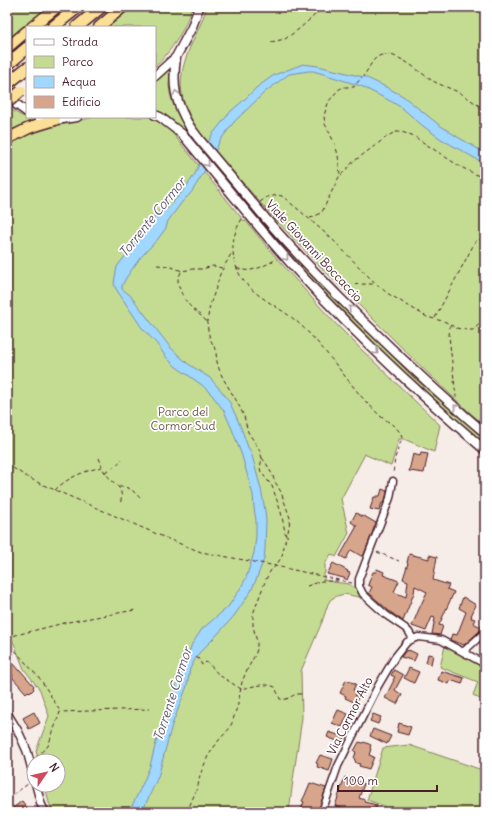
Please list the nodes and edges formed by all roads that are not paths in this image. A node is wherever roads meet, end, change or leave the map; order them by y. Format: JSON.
{"nodes":[{"id":1,"x":57,"y":7,"type":"edge"},
{"id":2,"x":78,"y":7,"type":"edge"},
{"id":3,"x":101,"y":7,"type":"edge"},
{"id":4,"x":123,"y":7,"type":"edge"},
{"id":5,"x":199,"y":7,"type":"edge"},
{"id":6,"x":33,"y":26,"type":"edge"},
{"id":7,"x":54,"y":26,"type":"edge"},
{"id":8,"x":78,"y":26,"type":"edge"},
{"id":9,"x":100,"y":26,"type":"edge"},
{"id":10,"x":26,"y":32,"type":"edge"},
{"id":11,"x":7,"y":48,"type":"edge"},
{"id":12,"x":26,"y":49,"type":"edge"},
{"id":13,"x":176,"y":57,"type":"junction"},
{"id":14,"x":7,"y":65,"type":"edge"},
{"id":15,"x":26,"y":69,"type":"edge"},
{"id":16,"x":156,"y":75,"type":"edge"},
{"id":17,"x":10,"y":82,"type":"edge"},
{"id":18,"x":24,"y":89,"type":"edge"},
{"id":19,"x":7,"y":96,"type":"edge"},
{"id":20,"x":7,"y":103,"type":"edge"},
{"id":21,"x":26,"y":111,"type":"edge"},
{"id":22,"x":156,"y":115,"type":"edge"},
{"id":23,"x":44,"y":118,"type":"edge"},
{"id":24,"x":70,"y":118,"type":"edge"},
{"id":25,"x":56,"y":120,"type":"junction"},
{"id":26,"x":7,"y":139,"type":"edge"},
{"id":27,"x":485,"y":433,"type":"edge"},
{"id":28,"x":485,"y":450,"type":"edge"},
{"id":29,"x":393,"y":481,"type":"road end"},
{"id":30,"x":485,"y":632,"type":"edge"},
{"id":31,"x":413,"y":639,"type":"junction"},
{"id":32,"x":463,"y":652,"type":"junction"},
{"id":33,"x":485,"y":664,"type":"edge"},
{"id":34,"x":7,"y":713,"type":"edge"},
{"id":35,"x":28,"y":753,"type":"edge"},
{"id":36,"x":38,"y":793,"type":"edge"},
{"id":37,"x":45,"y":812,"type":"edge"},
{"id":38,"x":322,"y":812,"type":"edge"}],
"edges":[{"from":1,"to":6,"type":"highway"},
{"from":2,"to":7,"type":"highway"},
{"from":3,"to":8,"type":"highway"},
{"from":4,"to":9,"type":"highway"},
{"from":5,"to":13,"type":"main road"},
{"from":10,"to":11,"type":"highway"},
{"from":12,"to":14,"type":"highway"},
{"from":13,"to":16,"type":"main road"},
{"from":27,"to":13,"type":"main road","name":"Viale Giovanni Boccaccio","one_way":true,"bridge":true},
{"from":15,"to":17,"type":"highway"},
{"from":18,"to":20,"type":"highway","bridge":true},
{"from":19,"to":21,"type":"main road"},
{"from":22,"to":28,"type":"main road","name":"Viale Giovanni Boccaccio","one_way":true,"bridge":true},
{"from":23,"to":25,"type":"main road"},
{"from":24,"to":25,"type":"main road"},
{"from":25,"to":26,"type":"highway"},
{"from":29,"to":31,"type":"street"},
{"from":30,"to":32,"type":"street"},
{"from":31,"to":32,"type":"street"},
{"from":31,"to":38,"type":"street","name":"Via Cormor Alto"},
{"from":32,"to":33,"type":"street"},
{"from":34,"to":35,"type":"street"},
{"from":36,"to":37,"type":"street"}]}
